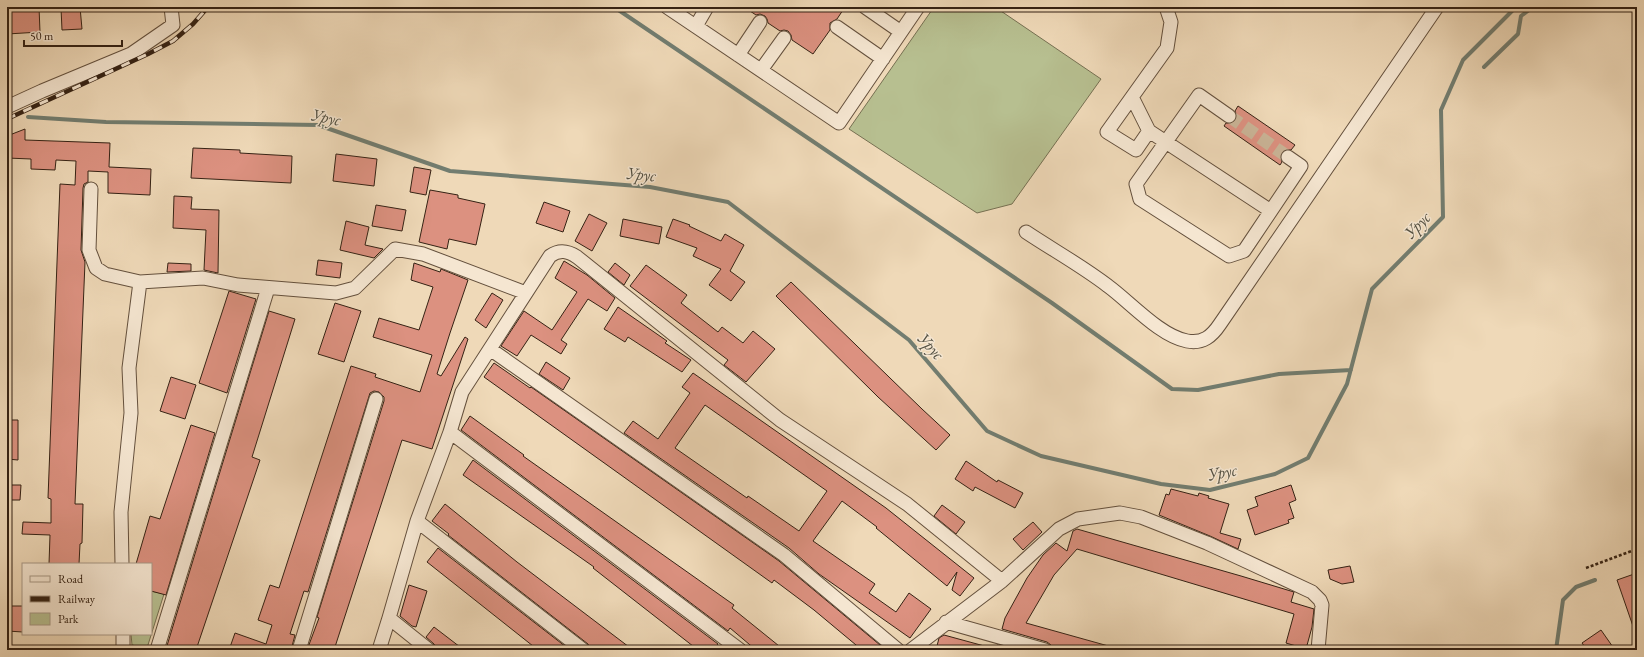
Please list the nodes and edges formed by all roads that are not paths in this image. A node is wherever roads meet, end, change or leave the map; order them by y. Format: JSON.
{"nodes":[{"id":1,"x":171,"y":7,"type":"edge"},
{"id":2,"x":667,"y":7,"type":"edge"},
{"id":3,"x":708,"y":7,"type":"edge"},
{"id":4,"x":865,"y":7,"type":"edge"},
{"id":5,"x":918,"y":7,"type":"edge"},
{"id":6,"x":1166,"y":7,"type":"edge"},
{"id":7,"x":1437,"y":7,"type":"edge"},
{"id":8,"x":760,"y":22,"type":"dead end"},
{"id":9,"x":696,"y":26,"type":"junction"},
{"id":10,"x":837,"y":27,"type":"dead end"},
{"id":11,"x":901,"y":32,"type":"junction"},
{"id":12,"x":784,"y":38,"type":"dead end"},
{"id":13,"x":738,"y":55,"type":"junction"},
{"id":14,"x":883,"y":59,"type":"junction"},
{"id":15,"x":761,"y":70,"type":"junction"},
{"id":16,"x":1132,"y":96,"type":"junction"},
{"id":17,"x":7,"y":107,"type":"edge"},
{"id":18,"x":1229,"y":116,"type":"tunnel mouth"},
{"id":19,"x":1149,"y":131,"type":"junction"},
{"id":20,"x":1166,"y":142,"type":"junction"},
{"id":21,"x":1288,"y":157,"type":"tunnel mouth"},
{"id":22,"x":91,"y":189,"type":"dead end"},
{"id":23,"x":1271,"y":211,"type":"junction"},
{"id":24,"x":1026,"y":232,"type":"dead end"},
{"id":25,"x":140,"y":282,"type":"junction"},
{"id":26,"x":268,"y":288,"type":"junction"},
{"id":27,"x":526,"y":292,"type":"junction"},
{"id":28,"x":490,"y":349,"type":"junction"},
{"id":29,"x":376,"y":399,"type":"dead end"},
{"id":30,"x":450,"y":432,"type":"junction"},
{"id":31,"x":417,"y":521,"type":"junction"},
{"id":32,"x":122,"y":563,"type":"edge"},
{"id":33,"x":1002,"y":581,"type":"junction"},
{"id":34,"x":390,"y":618,"type":"junction"},
{"id":35,"x":946,"y":622,"type":"junction"},
{"id":36,"x":123,"y":635,"type":"edge"},
{"id":37,"x":734,"y":648,"type":"edge"},
{"id":38,"x":123,"y":650,"type":"edge"},
{"id":39,"x":157,"y":650,"type":"edge"},
{"id":40,"x":299,"y":650,"type":"edge"},
{"id":41,"x":379,"y":650,"type":"edge"},
{"id":42,"x":429,"y":650,"type":"edge"},
{"id":43,"x":583,"y":650,"type":"edge"},
{"id":44,"x":898,"y":650,"type":"edge"},
{"id":45,"x":911,"y":650,"type":"edge"},
{"id":46,"x":1045,"y":650,"type":"edge"},
{"id":47,"x":1318,"y":650,"type":"edge"}],
"edges":[{"from":1,"to":17,"type":"street"},
{"from":2,"to":9,"type":"street"},
{"from":3,"to":9,"type":"street"},
{"from":4,"to":11,"type":"street"},
{"from":5,"to":11,"type":"street"},
{"from":6,"to":16,"type":"street"},
{"from":7,"to":24,"type":"street"},
{"from":8,"to":13,"type":"street"},
{"from":9,"to":13,"type":"street"},
{"from":10,"to":14,"type":"street"},
{"from":11,"to":14,"type":"street"},
{"from":12,"to":15,"type":"street"},
{"from":13,"to":15,"type":"street"},
{"from":14,"to":15,"type":"street"},
{"from":16,"to":19,"type":"street"},
{"from":16,"to":19,"type":"street"},
{"from":18,"to":20,"type":"street"},
{"from":19,"to":20,"type":"street"},
{"from":20,"to":23,"type":"street"},
{"from":20,"to":23,"type":"street"},
{"from":21,"to":23,"type":"street"},
{"from":22,"to":25,"type":"street"},
{"from":25,"to":26,"type":"street"},
{"from":25,"to":32,"type":"street"},
{"from":26,"to":27,"type":"street"},
{"from":26,"to":39,"type":"street"},
{"from":27,"to":28,"type":"street"},
{"from":27,"to":33,"type":"street"},
{"from":28,"to":30,"type":"street"},
{"from":28,"to":44,"type":"street"},
{"from":29,"to":40,"type":"street"},
{"from":30,"to":31,"type":"street"},
{"from":30,"to":37,"type":"street"},
{"from":31,"to":34,"type":"street"},
{"from":31,"to":43,"type":"street"},
{"from":33,"to":35,"type":"street"},
{"from":33,"to":47,"type":"street"},
{"from":34,"to":41,"type":"street"},
{"from":34,"to":42,"type":"street"},
{"from":35,"to":45,"type":"street"},
{"from":35,"to":46,"type":"street"},
{"from":36,"to":38,"type":"street"}]}
